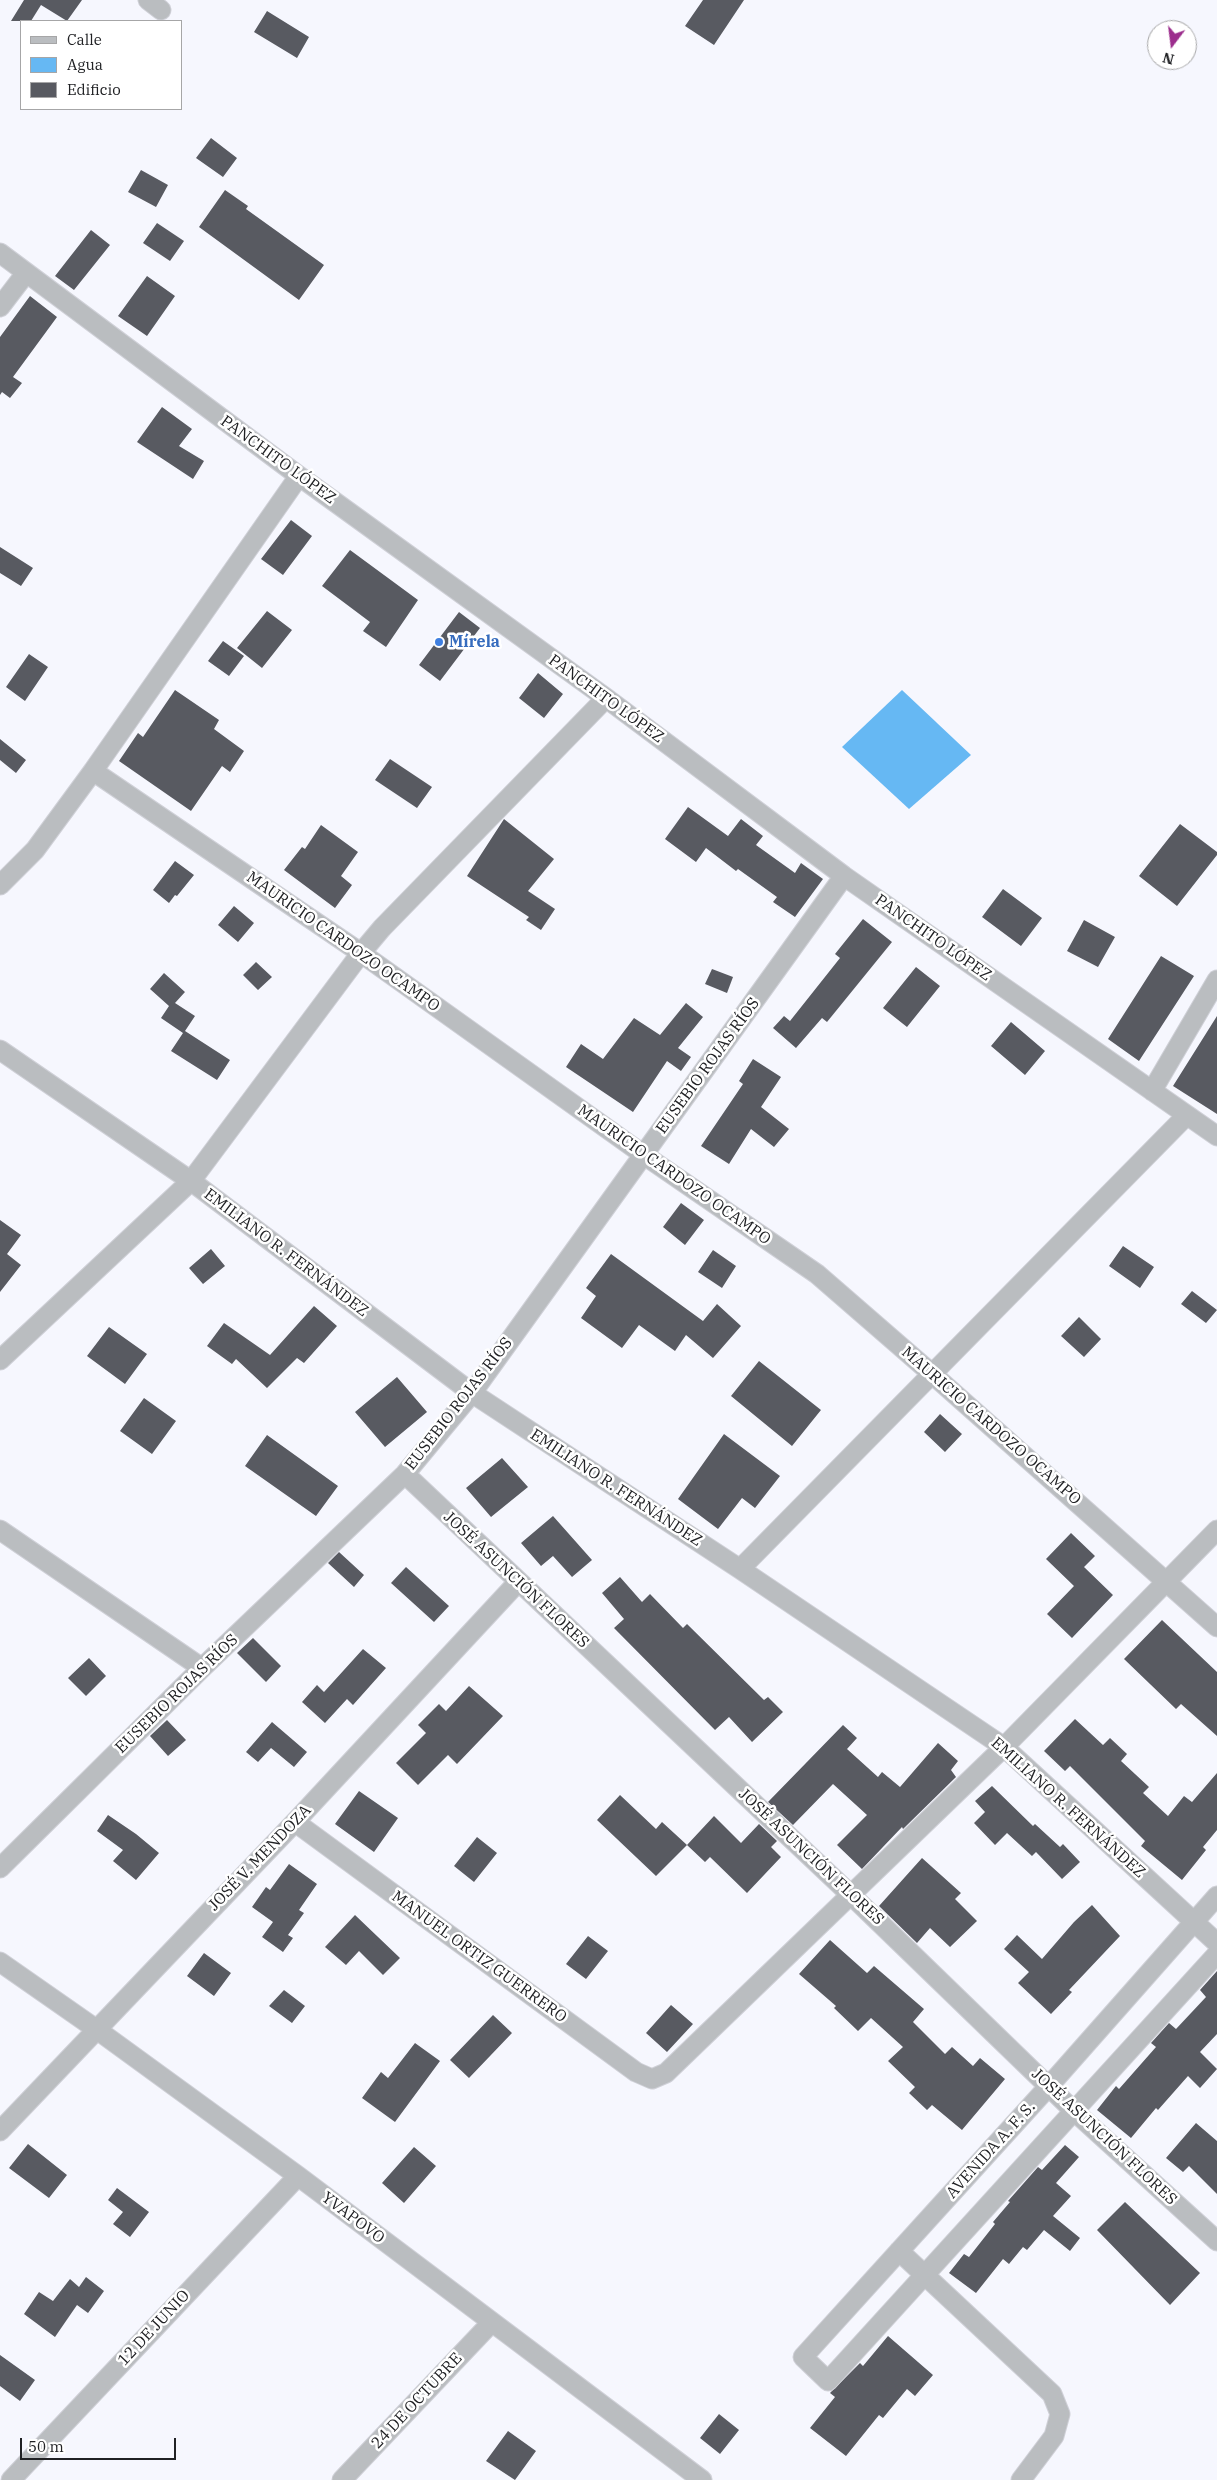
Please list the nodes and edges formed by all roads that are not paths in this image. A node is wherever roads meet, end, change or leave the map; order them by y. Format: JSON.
{"nodes":[{"id":1,"x":0,"y":254,"type":"edge"},
{"id":2,"x":26,"y":273,"type":"junction"},
{"id":3,"x":0,"y":307,"type":"edge"},
{"id":4,"x":299,"y":476,"type":"junction"},
{"id":5,"x":606,"y":698,"type":"junction"},
{"id":6,"x":93,"y":771,"type":"junction"},
{"id":7,"x":844,"y":876,"type":"junction"},
{"id":8,"x":0,"y":885,"type":"edge"},
{"id":9,"x":361,"y":953,"type":"junction"},
{"id":10,"x":1217,"y":980,"type":"edge"},
{"id":11,"x":0,"y":1050,"type":"edge"},
{"id":12,"x":1152,"y":1091,"type":"junction"},
{"id":13,"x":1187,"y":1115,"type":"junction"},
{"id":14,"x":1217,"y":1136,"type":"edge"},
{"id":15,"x":644,"y":1155,"type":"junction"},
{"id":16,"x":191,"y":1180,"type":"junction"},
{"id":17,"x":0,"y":1360,"type":"edge"},
{"id":18,"x":931,"y":1372,"type":"junction"},
{"id":19,"x":472,"y":1393,"type":"junction"},
{"id":20,"x":405,"y":1474,"type":"junction"},
{"id":21,"x":0,"y":1530,"type":"edge"},
{"id":22,"x":1217,"y":1530,"type":"edge"},
{"id":23,"x":740,"y":1569,"type":"junction"},
{"id":24,"x":1166,"y":1580,"type":"junction"},
{"id":25,"x":518,"y":1582,"type":"junction"},
{"id":26,"x":1217,"y":1627,"type":"edge"},
{"id":27,"x":202,"y":1668,"type":"junction"},
{"id":28,"x":1004,"y":1747,"type":"junction"},
{"id":29,"x":295,"y":1822,"type":"junction"},
{"id":30,"x":0,"y":1868,"type":"edge"},
{"id":31,"x":851,"y":1895,"type":"junction"},
{"id":32,"x":1217,"y":1896,"type":"edge"},
{"id":33,"x":1194,"y":1921,"type":"junction"},
{"id":34,"x":1217,"y":1943,"type":"edge"},
{"id":35,"x":1217,"y":1954,"type":"edge"},
{"id":36,"x":0,"y":1962,"type":"edge"},
{"id":37,"x":96,"y":2029,"type":"junction"},
{"id":38,"x":1049,"y":2086,"type":"junction"},
{"id":39,"x":1075,"y":2112,"type":"junction"},
{"id":40,"x":0,"y":2132,"type":"edge"},
{"id":41,"x":298,"y":2176,"type":"junction"},
{"id":42,"x":1217,"y":2241,"type":"edge"},
{"id":43,"x":899,"y":2252,"type":"junction"},
{"id":44,"x":925,"y":2276,"type":"junction"},
{"id":45,"x":492,"y":2322,"type":"junction"},
{"id":46,"x":11,"y":2480,"type":"edge"},
{"id":47,"x":342,"y":2480,"type":"edge"},
{"id":48,"x":702,"y":2480,"type":"edge"},
{"id":49,"x":1021,"y":2480,"type":"edge"}],
"edges":[{"from":1,"to":2,"type":"street","name":"PANCHITO LÓPEZ"},
{"from":2,"to":3,"type":"street"},
{"from":2,"to":4,"type":"street","name":"PANCHITO LÓPEZ"},
{"from":4,"to":5,"type":"street","name":"PANCHITO LÓPEZ"},
{"from":4,"to":6,"type":"street"},
{"from":5,"to":7,"type":"street","name":"PANCHITO LÓPEZ"},
{"from":5,"to":9,"type":"street"},
{"from":6,"to":8,"type":"street"},
{"from":6,"to":9,"type":"street","name":"MAURICIO CARDOZO OCAMPO"},
{"from":7,"to":12,"type":"street","name":"PANCHITO LÓPEZ"},
{"from":7,"to":15,"type":"street","name":"EUSEBIO ROJAS RÍOS"},
{"from":9,"to":15,"type":"street","name":"MAURICIO CARDOZO OCAMPO"},
{"from":9,"to":16,"type":"street"},
{"from":10,"to":12,"type":"street"},
{"from":11,"to":16,"type":"street","name":"EMILIANO R. FERNÁNDEZ"},
{"from":12,"to":13,"type":"street","name":"PANCHITO LÓPEZ"},
{"from":13,"to":14,"type":"street","name":"PANCHITO LÓPEZ"},
{"from":13,"to":18,"type":"street"},
{"from":15,"to":18,"type":"street","name":"MAURICIO CARDOZO OCAMPO"},
{"from":15,"to":19,"type":"street","name":"EUSEBIO ROJAS RÍOS"},
{"from":16,"to":17,"type":"street"},
{"from":16,"to":19,"type":"street","name":"EMILIANO R. FERNÁNDEZ"},
{"from":18,"to":23,"type":"street"},
{"from":18,"to":24,"type":"street","name":"MAURICIO CARDOZO OCAMPO"},
{"from":19,"to":20,"type":"street","name":"EUSEBIO ROJAS RÍOS"},
{"from":19,"to":23,"type":"street","name":"EMILIANO R. FERNÁNDEZ"},
{"from":20,"to":25,"type":"street","name":"JOSÉ ASUNCIÓN FLORES"},
{"from":20,"to":27,"type":"street","name":"EUSEBIO ROJAS RÍOS"},
{"from":21,"to":27,"type":"street"},
{"from":22,"to":24,"type":"street"},
{"from":23,"to":28,"type":"street","name":"EMILIANO R. FERNÁNDEZ"},
{"from":24,"to":26,"type":"street","name":"MAURICIO CARDOZO OCAMPO"},
{"from":24,"to":28,"type":"street"},
{"from":25,"to":29,"type":"street","name":"JOSÉ V. MENDOZA"},
{"from":25,"to":31,"type":"street","name":"JOSÉ ASUNCIÓN FLORES"},
{"from":27,"to":30,"type":"street","name":"EUSEBIO ROJAS RÍOS"},
{"from":28,"to":31,"type":"street"},
{"from":28,"to":33,"type":"street","name":"EMILIANO R. FERNÁNDEZ"},
{"from":29,"to":31,"type":"street","name":"MANUEL ORTIZ GUERRERO"},
{"from":29,"to":37,"type":"street","name":"JOSÉ V. MENDOZA"},
{"from":31,"to":38,"type":"street","name":"JOSÉ ASUNCIÓN FLORES"},
{"from":32,"to":33,"type":"street","name":"AVENIDA A. F. S."},
{"from":33,"to":34,"type":"street","name":"EMILIANO R. FERNÁNDEZ"},
{"from":33,"to":38,"type":"street","name":"AVENIDA A. F. S."},
{"from":35,"to":39,"type":"street"},
{"from":36,"to":37,"type":"street","name":"YVAPOVO"},
{"from":37,"to":40,"type":"street","name":"JOSÉ V. MENDOZA"},
{"from":37,"to":41,"type":"street","name":"YVAPOVO"},
{"from":38,"to":39,"type":"street","name":"JOSÉ ASUNCIÓN FLORES"},
{"from":38,"to":43,"type":"street","name":"AVENIDA A. F. S."},
{"from":39,"to":42,"type":"street","name":"JOSÉ ASUNCIÓN FLORES"},
{"from":39,"to":44,"type":"street"},
{"from":41,"to":45,"type":"street","name":"YVAPOVO"},
{"from":41,"to":46,"type":"street","name":"12 DE JUNIO"},
{"from":43,"to":44,"type":"street"},
{"from":43,"to":44,"type":"street","name":"AVENIDA A. F. S."},
{"from":44,"to":49,"type":"street"},
{"from":45,"to":47,"type":"street","name":"24 DE OCTUBRE"},
{"from":45,"to":48,"type":"street","name":"YVAPOVO"}]}
